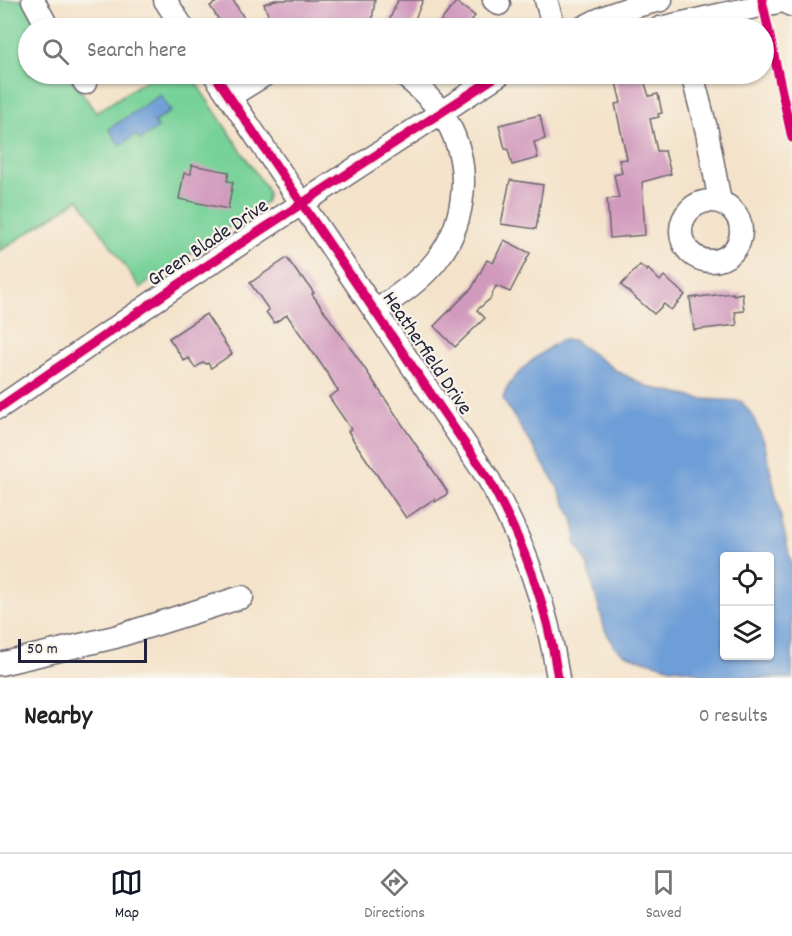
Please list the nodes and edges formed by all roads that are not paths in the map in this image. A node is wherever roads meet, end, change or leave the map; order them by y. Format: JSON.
{"nodes":[{"id":1,"x":33,"y":0,"type":"edge"},
{"id":2,"x":165,"y":0,"type":"edge"},
{"id":3,"x":546,"y":0,"type":"edge"},
{"id":4,"x":661,"y":0,"type":"edge"},
{"id":5,"x":672,"y":0,"type":"edge"},
{"id":6,"x":787,"y":0,"type":"edge"},
{"id":7,"x":43,"y":18,"type":"edge"},
{"id":8,"x":177,"y":18,"type":"edge"},
{"id":9,"x":551,"y":18,"type":"edge"},
{"id":10,"x":602,"y":18,"type":"edge"},
{"id":11,"x":673,"y":18,"type":"edge"},
{"id":12,"x":711,"y":18,"type":"edge"},
{"id":13,"x":221,"y":84,"type":"edge"},
{"id":14,"x":250,"y":84,"type":"edge"},
{"id":15,"x":415,"y":84,"type":"edge"},
{"id":16,"x":484,"y":84,"type":"edge"},
{"id":17,"x":695,"y":84,"type":"edge"},
{"id":18,"x":230,"y":96,"type":"junction"},
{"id":19,"x":440,"y":111,"type":"junction"},
{"id":20,"x":720,"y":202,"type":"dead end"},
{"id":21,"x":302,"y":203,"type":"junction"},
{"id":22,"x":376,"y":311,"type":"junction"},
{"id":23,"x":0,"y":407,"type":"edge"},
{"id":24,"x":242,"y":597,"type":"dead end"},
{"id":25,"x":0,"y":664,"type":"edge"},
{"id":26,"x":558,"y":678,"type":"edge"}],
"edges":[{"from":1,"to":7,"type":"street"},
{"from":2,"to":8,"type":"street"},
{"from":3,"to":9,"type":"street"},
{"from":4,"to":10,"type":"street"},
{"from":5,"to":11,"type":"street"},
{"from":6,"to":12,"type":"street"},
{"from":13,"to":18,"type":"street","name":"Heatherfield Drive"},
{"from":14,"to":18,"type":"street"},
{"from":15,"to":19,"type":"street"},
{"from":16,"to":19,"type":"street","name":"Green Blade Drive"},
{"from":17,"to":20,"type":"street"},
{"from":18,"to":21,"type":"street","name":"Heatherfield Drive"},
{"from":19,"to":21,"type":"street","name":"Green Blade Drive"},
{"from":19,"to":22,"type":"street"},
{"from":21,"to":22,"type":"street","name":"Heatherfield Drive"},
{"from":21,"to":23,"type":"street","name":"Green Blade Drive"},
{"from":22,"to":26,"type":"street","name":"Heatherfield Drive"},
{"from":24,"to":25,"type":"street"}]}
